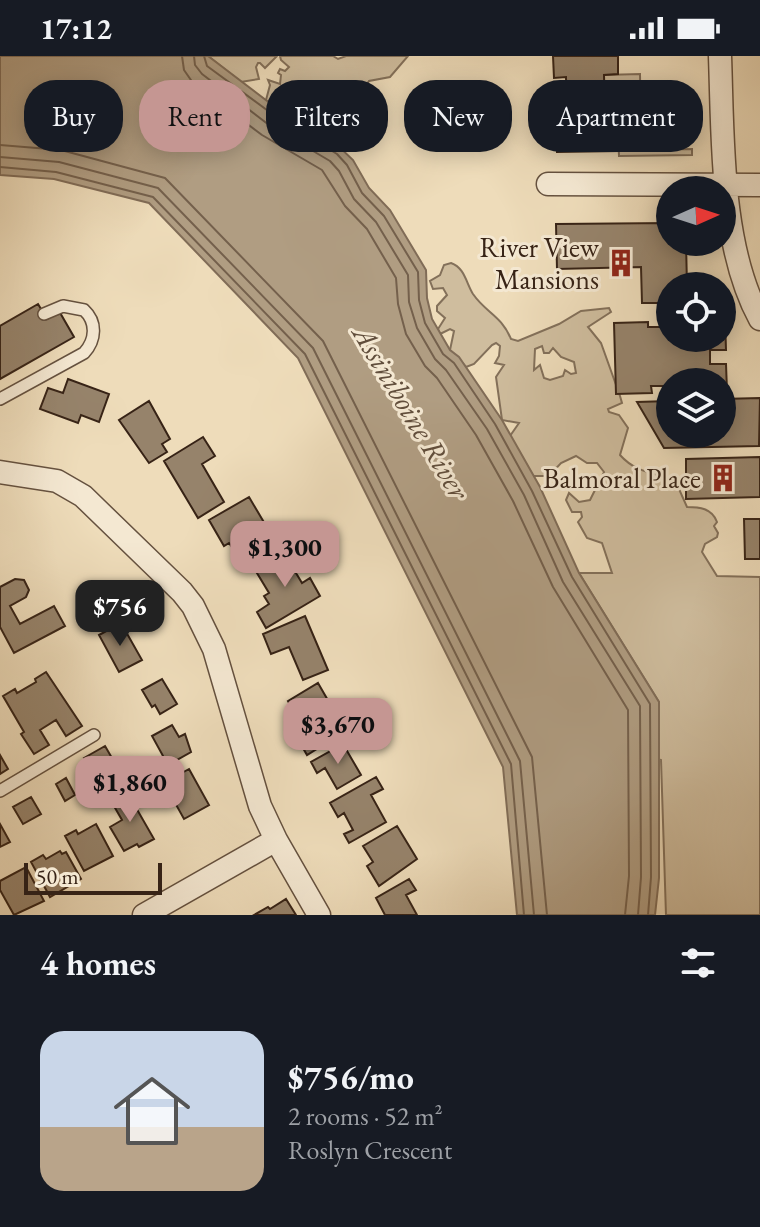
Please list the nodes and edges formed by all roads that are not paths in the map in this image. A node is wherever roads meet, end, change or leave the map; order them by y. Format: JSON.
{"nodes":[{"id":1,"x":720,"y":56,"type":"edge"},
{"id":2,"x":726,"y":176,"type":"edge"},
{"id":3,"x":548,"y":184,"type":"dead end"},
{"id":4,"x":656,"y":185,"type":"edge"},
{"id":5,"x":736,"y":185,"type":"edge"},
{"id":6,"x":760,"y":185,"type":"edge"},
{"id":7,"x":736,"y":254,"type":"edge"},
{"id":8,"x":44,"y":314,"type":"dead end"},
{"id":9,"x":760,"y":319,"type":"edge"},
{"id":10,"x":0,"y":399,"type":"edge"},
{"id":11,"x":0,"y":472,"type":"edge"},
{"id":12,"x":94,"y":735,"type":"dead end"},
{"id":13,"x":0,"y":791,"type":"edge"},
{"id":14,"x":276,"y":840,"type":"junction"},
{"id":15,"x":144,"y":915,"type":"edge"},
{"id":16,"x":319,"y":915,"type":"edge"}],
"edges":[{"from":1,"to":2,"type":"street"},
{"from":3,"to":4,"type":"street"},
{"from":5,"to":6,"type":"street"},
{"from":7,"to":9,"type":"street"},
{"from":8,"to":10,"type":"lane"},
{"from":11,"to":14,"type":"street"},
{"from":12,"to":13,"type":"lane"},
{"from":14,"to":15,"type":"street"},
{"from":14,"to":16,"type":"street"}]}
